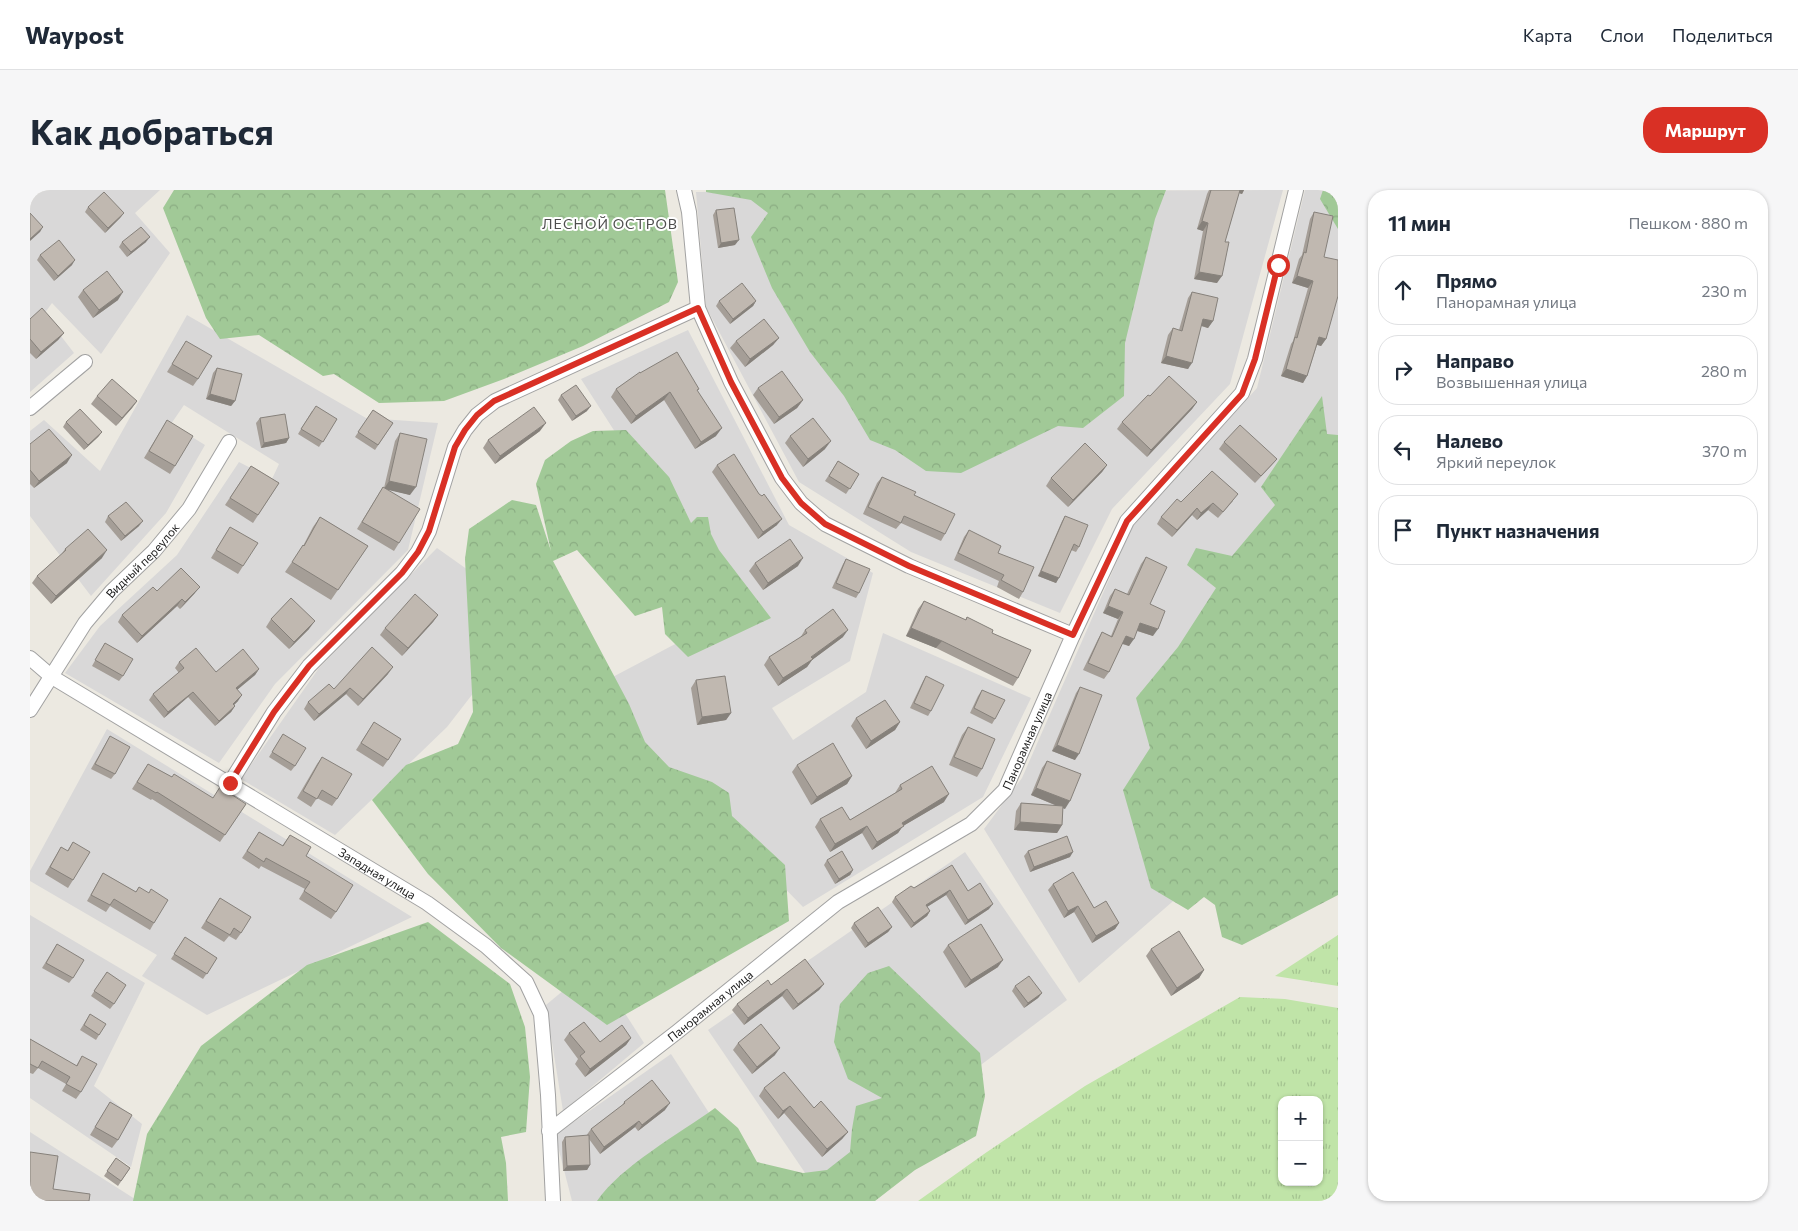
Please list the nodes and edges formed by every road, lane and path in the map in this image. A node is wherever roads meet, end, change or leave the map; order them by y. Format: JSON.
{"nodes":[{"id":1,"x":684,"y":190,"type":"edge"},
{"id":2,"x":1296,"y":190,"type":"edge"},
{"id":3,"x":698,"y":308,"type":"junction"},
{"id":4,"x":85,"y":362,"type":"dead end"},
{"id":5,"x":30,"y":408,"type":"edge"},
{"id":6,"x":229,"y":442,"type":"dead end"},
{"id":7,"x":1073,"y":635,"type":"junction"},
{"id":8,"x":30,"y":658,"type":"edge"},
{"id":9,"x":52,"y":677,"type":"junction"},
{"id":10,"x":30,"y":710,"type":"edge"},
{"id":11,"x":230,"y":783,"type":"junction"},
{"id":12,"x":549,"y":1131,"type":"junction"},
{"id":13,"x":553,"y":1201,"type":"edge"}],
"edges":[{"from":1,"to":3,"type":"street"},
{"from":2,"to":7,"type":"street","name":"Панорамная улица"},
{"from":3,"to":7,"type":"street"},
{"from":3,"to":11,"type":"street"},
{"from":4,"to":5,"type":"street"},
{"from":6,"to":9,"type":"street","name":"Видный переулок"},
{"from":7,"to":12,"type":"street","name":"Панорамная улица"},
{"from":8,"to":9,"type":"street","name":"Западная улица"},
{"from":9,"to":10,"type":"street","name":"Видный переулок"},
{"from":9,"to":11,"type":"street","name":"Западная улица"},
{"from":11,"to":12,"type":"street","name":"Западная улица"},
{"from":12,"to":13,"type":"street","name":"Западная улица"}]}
